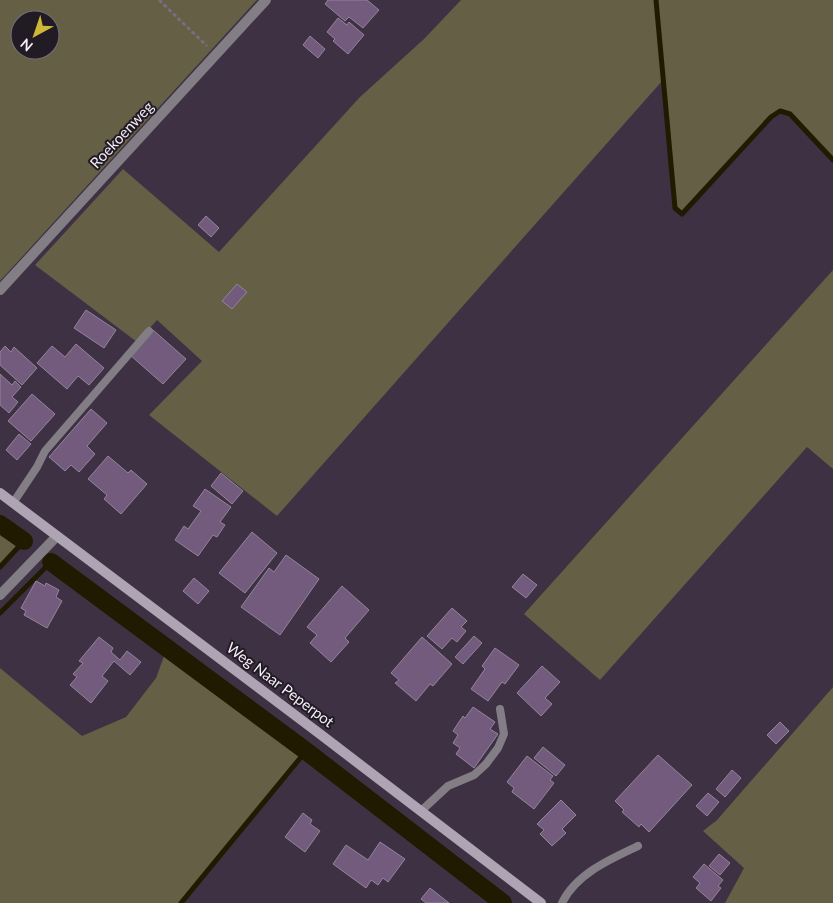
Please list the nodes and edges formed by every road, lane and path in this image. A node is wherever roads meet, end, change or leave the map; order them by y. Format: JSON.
{"nodes":[{"id":1,"x":159,"y":0,"type":"edge"},
{"id":2,"x":266,"y":0,"type":"edge"},
{"id":3,"x":216,"y":55,"type":"junction"},
{"id":4,"x":0,"y":290,"type":"edge"},
{"id":5,"x":149,"y":331,"type":"dead end"},
{"id":6,"x":0,"y":493,"type":"edge"},
{"id":7,"x":13,"y":503,"type":"junction"},
{"id":8,"x":56,"y":537,"type":"junction"},
{"id":9,"x":0,"y":595,"type":"edge"},
{"id":10,"x":500,"y":710,"type":"dead end"},
{"id":11,"x":421,"y":811,"type":"junction"},
{"id":12,"x":638,"y":846,"type":"dead end"},
{"id":13,"x":541,"y":903,"type":"edge"},
{"id":14,"x":562,"y":903,"type":"edge"}],
"edges":[{"from":1,"to":3,"type":"path"},
{"from":2,"to":3,"type":"street","name":"Roekoenweg"},
{"from":3,"to":4,"type":"street","name":"Roekoenweg"},
{"from":5,"to":7,"type":"lane"},
{"from":6,"to":7,"type":"street","name":"Weg Naar Peperpot"},
{"from":7,"to":8,"type":"street","name":"Weg Naar Peperpot"},
{"from":8,"to":9,"type":"street"},
{"from":8,"to":11,"type":"street","name":"Weg Naar Peperpot"},
{"from":10,"to":11,"type":"lane"},
{"from":11,"to":13,"type":"street","name":"Weg Naar Peperpot"},
{"from":12,"to":14,"type":"lane"}]}
